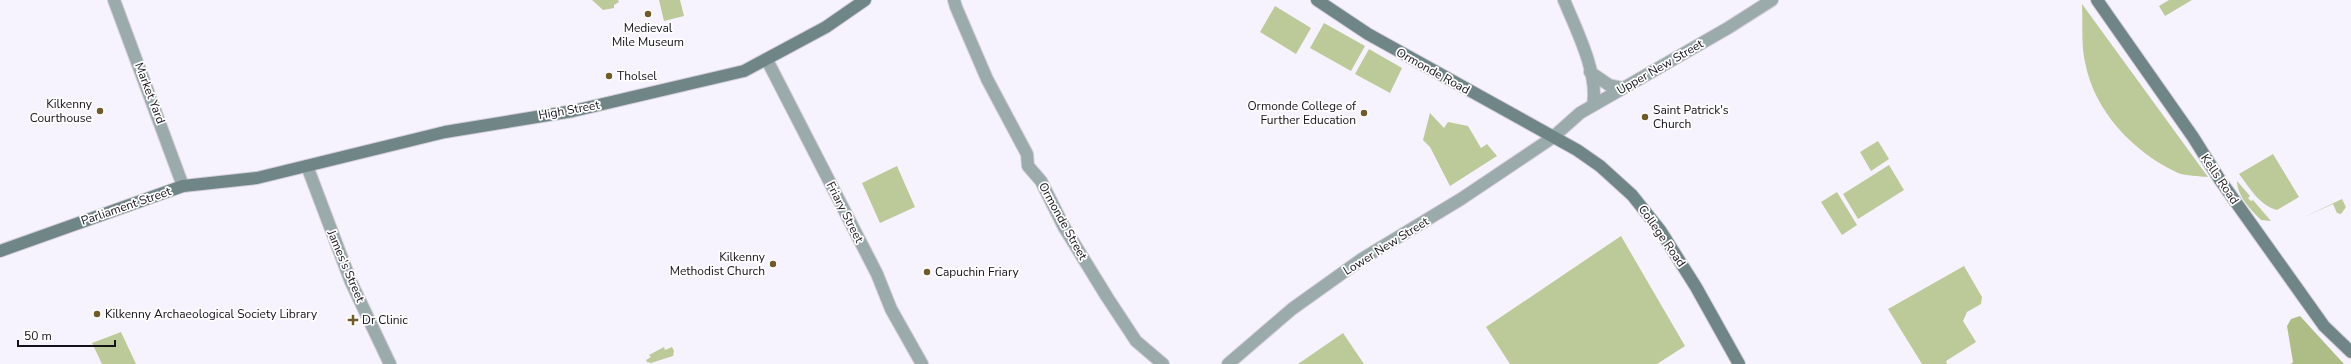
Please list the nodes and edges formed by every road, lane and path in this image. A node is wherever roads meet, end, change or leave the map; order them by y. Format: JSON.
{"nodes":[{"id":1,"x":114,"y":0,"type":"edge"},
{"id":2,"x":865,"y":0,"type":"edge"},
{"id":3,"x":954,"y":0,"type":"edge"},
{"id":4,"x":1317,"y":0,"type":"edge"},
{"id":5,"x":1564,"y":0,"type":"edge"},
{"id":6,"x":1772,"y":0,"type":"edge"},
{"id":7,"x":2097,"y":0,"type":"edge"},
{"id":8,"x":767,"y":60,"type":"junction"},
{"id":9,"x":1590,"y":72,"type":"junction"},
{"id":10,"x":1623,"y":88,"type":"junction"},
{"id":11,"x":1593,"y":105,"type":"junction"},
{"id":12,"x":1552,"y":138,"type":"junction"},
{"id":13,"x":308,"y":166,"type":"junction"},
{"id":14,"x":257,"y":178,"type":"joint"},
{"id":15,"x":183,"y":186,"type":"junction"},
{"id":16,"x":0,"y":251,"type":"edge"},
{"id":17,"x":2351,"y":352,"type":"edge"},
{"id":18,"x":390,"y":364,"type":"edge"},
{"id":19,"x":922,"y":364,"type":"edge"},
{"id":20,"x":1163,"y":364,"type":"edge"},
{"id":21,"x":1228,"y":364,"type":"edge"},
{"id":22,"x":1739,"y":364,"type":"edge"}],
"edges":[{"from":1,"to":15,"type":"street","name":"Market Yard"},
{"from":2,"to":8,"type":"main road","name":"High Street"},
{"from":3,"to":20,"type":"street","name":"Ormonde Street"},
{"from":4,"to":12,"type":"main road","name":"Ormonde Road"},
{"from":5,"to":9,"type":"street"},
{"from":6,"to":10,"type":"street","name":"Upper New Street"},
{"from":7,"to":17,"type":"main road","name":"Kells Road"},
{"from":8,"to":13,"type":"main road","name":"High Street"},
{"from":8,"to":19,"type":"street","name":"Friary Street"},
{"from":9,"to":10,"type":"street"},
{"from":9,"to":11,"type":"street"},
{"from":10,"to":11,"type":"street","name":"Upper New Street"},
{"from":11,"to":12,"type":"street","name":"Upper New Street"},
{"from":12,"to":21,"type":"street","name":"Lower New Street"},
{"from":12,"to":22,"type":"main road","name":"College Road"},
{"from":13,"to":14,"type":"main road","name":"High Street"},
{"from":13,"to":18,"type":"street","name":"James's Street"},
{"from":14,"to":15,"type":"main road","name":"Parliament Street"},
{"from":15,"to":16,"type":"main road","name":"Parliament Street"}]}
